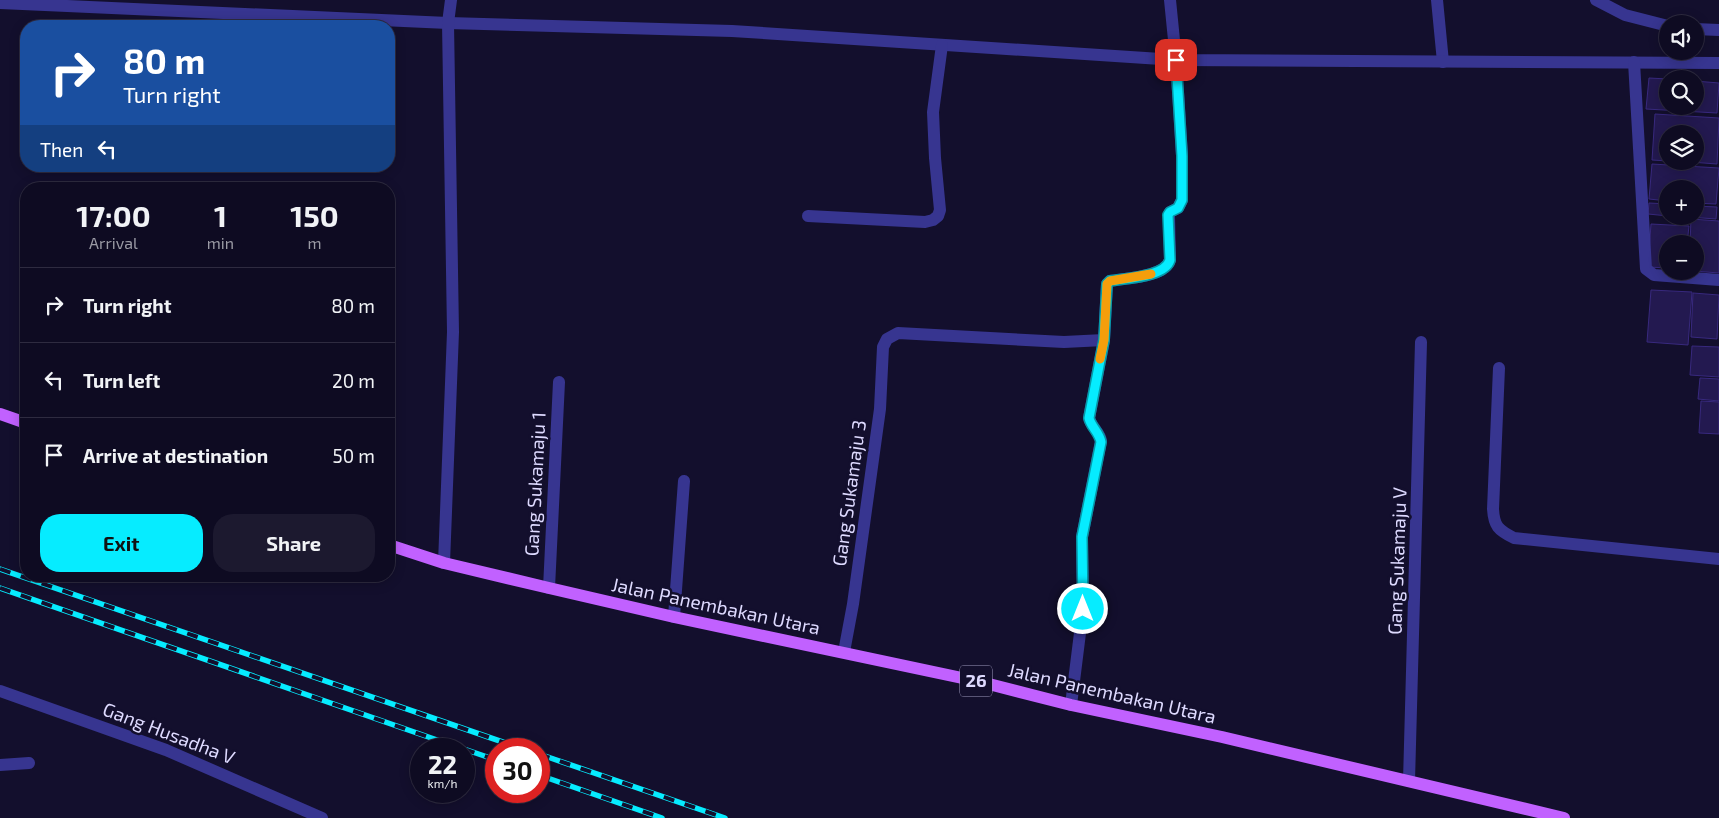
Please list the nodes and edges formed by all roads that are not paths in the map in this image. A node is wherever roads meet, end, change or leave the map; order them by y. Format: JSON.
{"nodes":[{"id":1,"x":451,"y":0,"type":"edge"},
{"id":2,"x":1170,"y":0,"type":"edge"},
{"id":3,"x":1437,"y":0,"type":"edge"},
{"id":4,"x":1596,"y":0,"type":"edge"},
{"id":5,"x":0,"y":3,"type":"edge"},
{"id":6,"x":373,"y":20,"type":"edge"},
{"id":7,"x":395,"y":21,"type":"edge"},
{"id":8,"x":448,"y":23,"type":"junction"},
{"id":9,"x":1659,"y":24,"type":"edge"},
{"id":10,"x":1704,"y":30,"type":"edge"},
{"id":11,"x":1719,"y":30,"type":"edge"},
{"id":12,"x":942,"y":44,"type":"junction"},
{"id":13,"x":1176,"y":60,"type":"junction"},
{"id":14,"x":1443,"y":62,"type":"junction"},
{"id":15,"x":1634,"y":62,"type":"junction"},
{"id":16,"x":1719,"y":63,"type":"edge"},
{"id":17,"x":808,"y":216,"type":"dead end"},
{"id":18,"x":1719,"y":280,"type":"edge"},
{"id":19,"x":1104,"y":340,"type":"junction"},
{"id":20,"x":1421,"y":342,"type":"dead end"},
{"id":21,"x":1500,"y":368,"type":"dead end"},
{"id":22,"x":559,"y":382,"type":"dead end"},
{"id":23,"x":0,"y":414,"type":"edge"},
{"id":24,"x":20,"y":421,"type":"edge"},
{"id":25,"x":684,"y":482,"type":"dead end"},
{"id":26,"x":395,"y":547,"type":"edge"},
{"id":27,"x":1719,"y":559,"type":"edge"},
{"id":28,"x":444,"y":563,"type":"junction"},
{"id":29,"x":548,"y":588,"type":"junction"},
{"id":30,"x":674,"y":617,"type":"junction"},
{"id":31,"x":844,"y":652,"type":"junction"},
{"id":32,"x":0,"y":691,"type":"edge"},
{"id":33,"x":1071,"y":705,"type":"junction"},
{"id":34,"x":29,"y":764,"type":"dead end"},
{"id":35,"x":0,"y":765,"type":"edge"},
{"id":36,"x":1409,"y":781,"type":"junction"},
{"id":37,"x":321,"y":818,"type":"edge"},
{"id":38,"x":1564,"y":818,"type":"edge"}],
"edges":[{"from":1,"to":8,"type":"street"},
{"from":2,"to":13,"type":"street"},
{"from":3,"to":14,"type":"street"},
{"from":4,"to":9,"type":"street"},
{"from":5,"to":6,"type":"street"},
{"from":7,"to":8,"type":"street"},
{"from":8,"to":12,"type":"street"},
{"from":8,"to":28,"type":"street"},
{"from":10,"to":11,"type":"street"},
{"from":12,"to":13,"type":"street"},
{"from":12,"to":17,"type":"street"},
{"from":13,"to":14,"type":"street"},
{"from":13,"to":19,"type":"street"},
{"from":14,"to":15,"type":"street"},
{"from":15,"to":16,"type":"street"},
{"from":15,"to":18,"type":"street"},
{"from":19,"to":31,"type":"street","name":"Gang Sukamaju 3"},
{"from":19,"to":33,"type":"street"},
{"from":20,"to":36,"type":"street","name":"Gang Sukamaju V"},
{"from":21,"to":27,"type":"street"},
{"from":22,"to":29,"type":"street","name":"Gang Sukamaju 1"},
{"from":23,"to":24,"type":"main road"},
{"from":25,"to":30,"type":"street"},
{"from":26,"to":28,"type":"main road","name":"Jalan Panembakan Utara","number":"26"},
{"from":28,"to":29,"type":"main road","name":"Jalan Panembakan Utara","number":"26"},
{"from":29,"to":30,"type":"main road","name":"Jalan Panembakan Utara","number":"26"},
{"from":30,"to":31,"type":"main road","name":"Jalan Panembakan Utara","number":"26"},
{"from":31,"to":33,"type":"main road","name":"Jalan Panembakan Utara","number":"26"},
{"from":32,"to":37,"type":"street","name":"Gang Husadha V"},
{"from":33,"to":36,"type":"main road","name":"Jalan Panembakan Utara","number":"26"},
{"from":34,"to":35,"type":"street"},
{"from":36,"to":38,"type":"main road","name":"Jalan Panembakan Utara","number":"26"}]}
